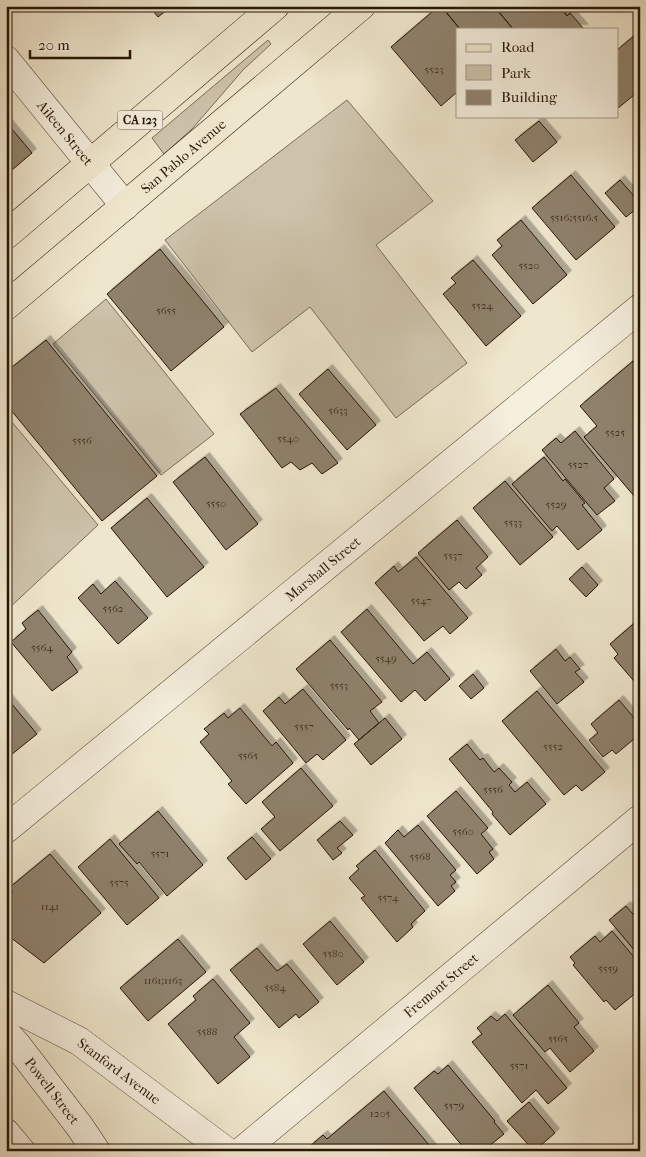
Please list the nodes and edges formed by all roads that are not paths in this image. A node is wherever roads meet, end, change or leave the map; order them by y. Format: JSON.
{"nodes":[{"id":1,"x":275,"y":6,"type":"edge"},
{"id":2,"x":361,"y":6,"type":"edge"},
{"id":3,"x":6,"y":60,"type":"edge"},
{"id":4,"x":90,"y":162,"type":"junction"},
{"id":5,"x":125,"y":206,"type":"junction"},
{"id":6,"x":6,"y":235,"type":"edge"},
{"id":7,"x":6,"y":306,"type":"edge"},
{"id":8,"x":640,"y":308,"type":"edge"},
{"id":9,"x":640,"y":819,"type":"edge"},
{"id":10,"x":6,"y":829,"type":"edge"},
{"id":11,"x":6,"y":1004,"type":"edge"},
{"id":12,"x":6,"y":1033,"type":"edge"},
{"id":13,"x":6,"y":1133,"type":"edge"},
{"id":14,"x":21,"y":1151,"type":"edge"},
{"id":15,"x":96,"y":1151,"type":"edge"},
{"id":16,"x":226,"y":1151,"type":"edge"},
{"id":17,"x":242,"y":1151,"type":"edge"}],
"edges":[{"from":1,"to":4,"type":"main road","number":"CA 123"},
{"from":2,"to":5,"type":"main road","name":"San Pablo Avenue"},
{"from":3,"to":4,"type":"street","name":"Aileen Street"},
{"from":4,"to":5,"type":"street","name":"Aileen Street"},
{"from":4,"to":6,"type":"main road","number":"CA 123"},
{"from":5,"to":7,"type":"main road","name":"San Pablo Avenue"},
{"from":8,"to":10,"type":"street","name":"Marshall Street"},
{"from":9,"to":17,"type":"street","name":"Fremont Street"},
{"from":11,"to":16,"type":"street","name":"Stanford Avenue"},
{"from":12,"to":15,"type":"street","name":"Powell Street"},
{"from":13,"to":14,"type":"street"}]}
